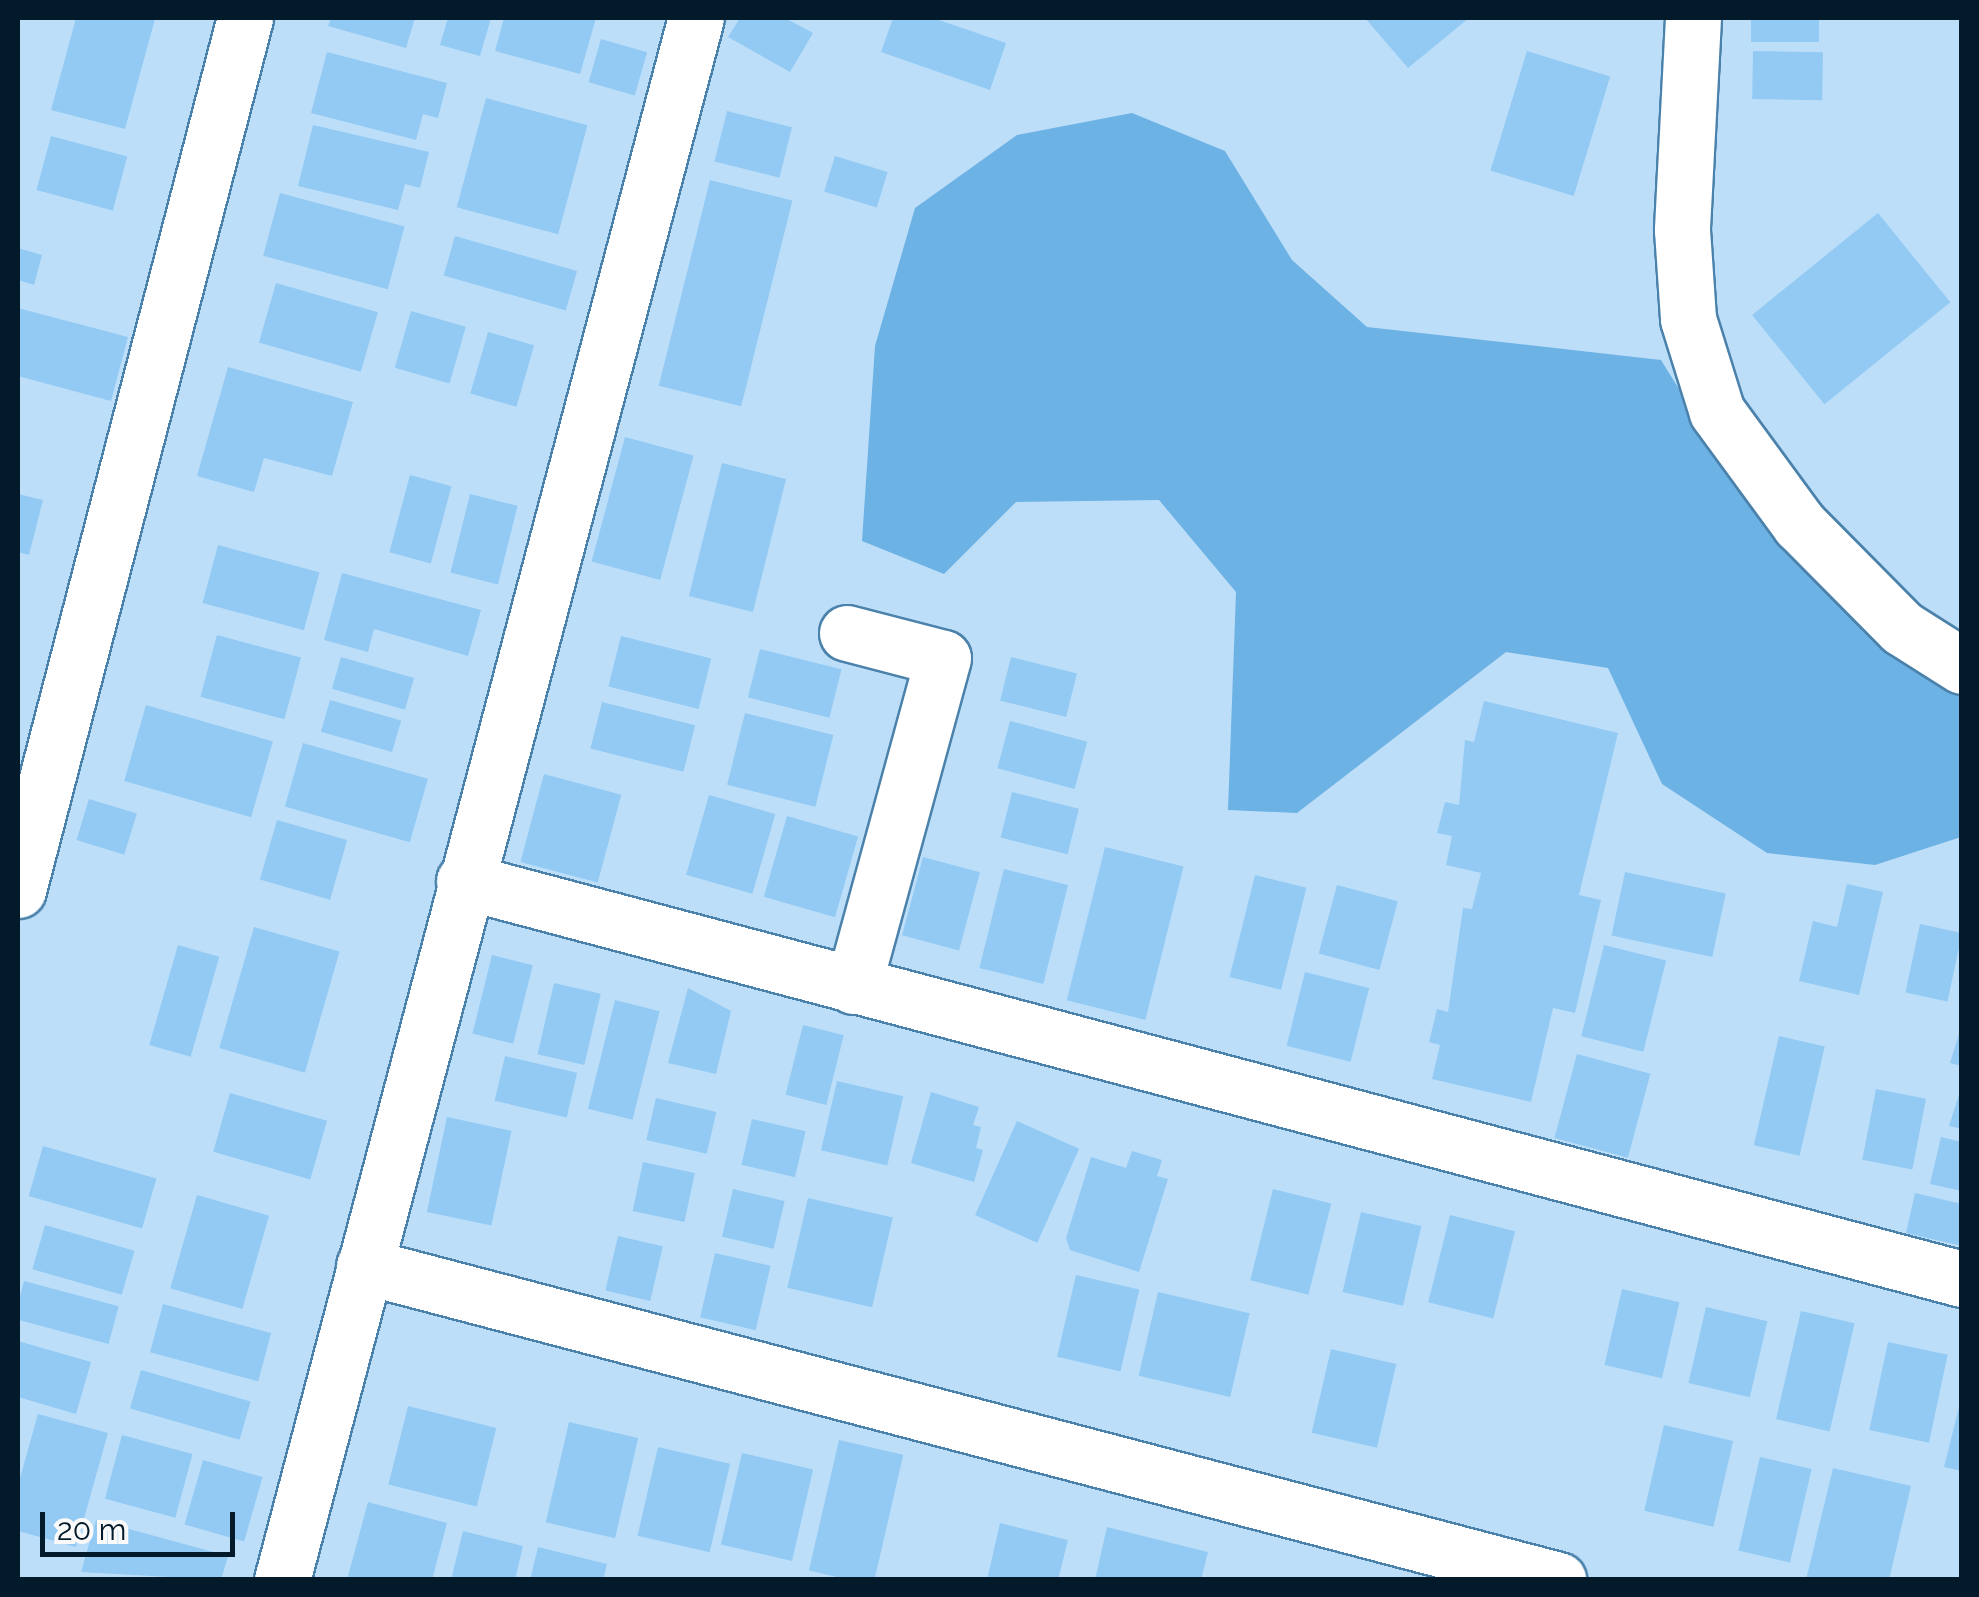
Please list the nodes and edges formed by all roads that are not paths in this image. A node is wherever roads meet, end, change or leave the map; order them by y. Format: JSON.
{"nodes":[{"id":1,"x":245,"y":18,"type":"edge"},
{"id":2,"x":696,"y":18,"type":"edge"},
{"id":3,"x":1693,"y":18,"type":"edge"},
{"id":4,"x":847,"y":633,"type":"dead end"},
{"id":5,"x":1962,"y":666,"type":"edge"},
{"id":6,"x":464,"y":882,"type":"junction"},
{"id":7,"x":18,"y":890,"type":"edge"},
{"id":8,"x":853,"y":986,"type":"junction"},
{"id":9,"x":364,"y":1266,"type":"junction"},
{"id":10,"x":1962,"y":1279,"type":"edge"},
{"id":11,"x":282,"y":1580,"type":"edge"},
{"id":12,"x":1558,"y":1580,"type":"edge"}],
"edges":[{"from":1,"to":7,"type":"street"},
{"from":2,"to":6,"type":"street"},
{"from":3,"to":5,"type":"street"},
{"from":4,"to":8,"type":"street"},
{"from":6,"to":8,"type":"street"},
{"from":6,"to":9,"type":"street"},
{"from":8,"to":10,"type":"street"},
{"from":9,"to":11,"type":"street"},
{"from":9,"to":12,"type":"street"}]}
